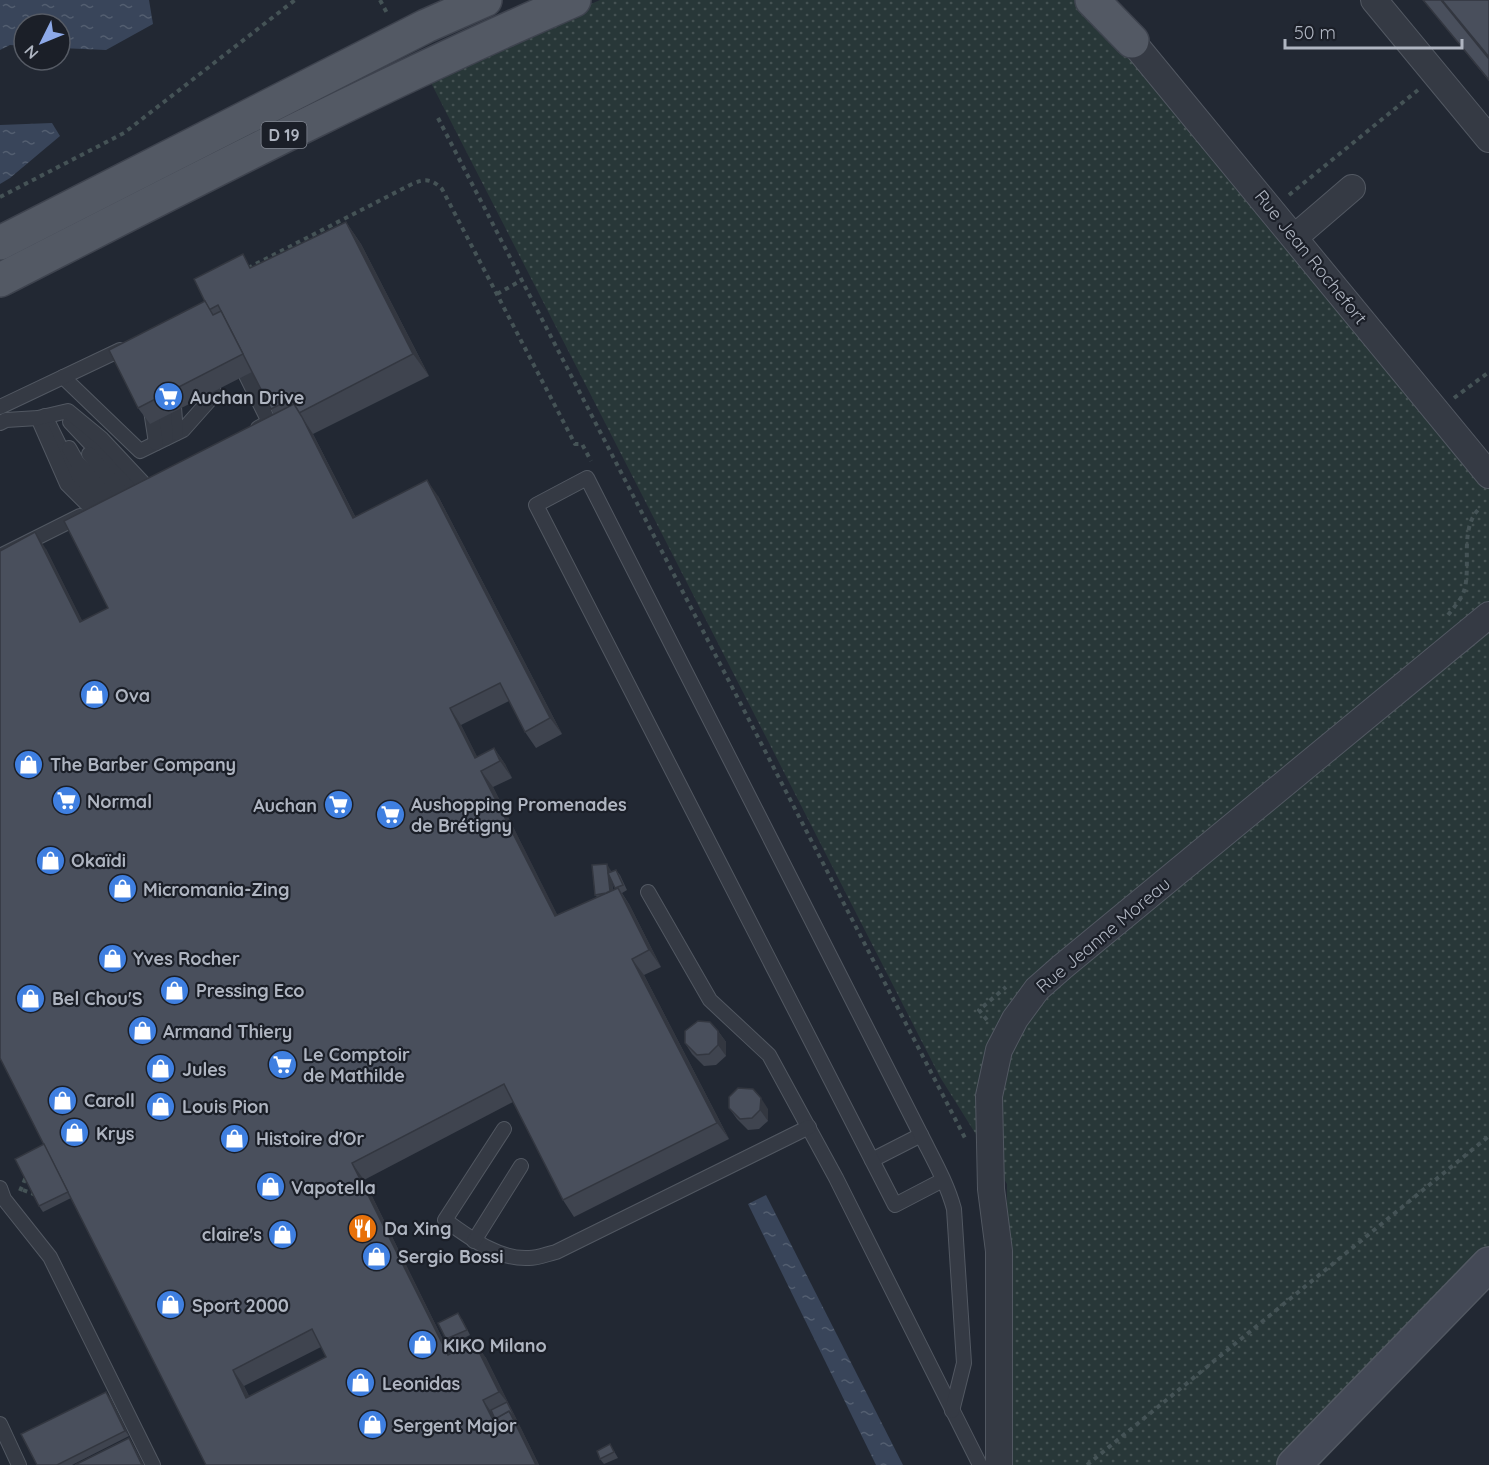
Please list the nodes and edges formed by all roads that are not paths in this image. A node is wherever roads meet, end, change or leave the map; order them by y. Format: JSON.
{"nodes":[{"id":1,"x":485,"y":0,"type":"edge"},
{"id":2,"x":574,"y":0,"type":"edge"},
{"id":3,"x":1092,"y":0,"type":"edge"},
{"id":4,"x":1115,"y":0,"type":"edge"},
{"id":5,"x":1374,"y":0,"type":"edge"},
{"id":6,"x":1132,"y":41,"type":"junction"},
{"id":7,"x":1489,"y":139,"type":"edge"},
{"id":8,"x":1352,"y":188,"type":"dead end"},
{"id":9,"x":1295,"y":237,"type":"junction"},
{"id":10,"x":0,"y":243,"type":"edge"},
{"id":11,"x":0,"y":280,"type":"edge"},
{"id":12,"x":229,"y":348,"type":"edge"},
{"id":13,"x":203,"y":361,"type":"edge"},
{"id":14,"x":132,"y":362,"type":"edge"},
{"id":15,"x":63,"y":377,"type":"junction"},
{"id":16,"x":144,"y":392,"type":"edge"},
{"id":17,"x":0,"y":406,"type":"edge"},
{"id":18,"x":50,"y":415,"type":"junction"},
{"id":19,"x":0,"y":423,"type":"edge"},
{"id":20,"x":182,"y":423,"type":"junction"},
{"id":21,"x":250,"y":433,"type":"edge"},
{"id":22,"x":1489,"y":475,"type":"edge"},
{"id":23,"x":125,"y":496,"type":"junction"},
{"id":24,"x":0,"y":556,"type":"edge"},
{"id":25,"x":1489,"y":615,"type":"edge"},
{"id":26,"x":648,"y":892,"type":"dead end"},
{"id":27,"x":809,"y":1127,"type":"junction"},
{"id":28,"x":504,"y":1129,"type":"dead end"},
{"id":29,"x":921,"y":1135,"type":"junction"},
{"id":30,"x":872,"y":1160,"type":"junction"},
{"id":31,"x":521,"y":1166,"type":"dead end"},
{"id":32,"x":944,"y":1180,"type":"junction"},
{"id":33,"x":2,"y":1193,"type":"edge"},
{"id":34,"x":474,"y":1241,"type":"junction"},
{"id":35,"x":1489,"y":1264,"type":"edge"},
{"id":36,"x":952,"y":1411,"type":"junction"},
{"id":37,"x":0,"y":1424,"type":"edge"},
{"id":38,"x":19,"y":1465,"type":"edge"},
{"id":39,"x":153,"y":1465,"type":"edge"},
{"id":40,"x":980,"y":1465,"type":"edge"},
{"id":41,"x":999,"y":1465,"type":"edge"},
{"id":42,"x":1294,"y":1465,"type":"edge"}],
"edges":[{"from":1,"to":10,"type":"main road","number":"D 19"},
{"from":2,"to":11,"type":"main road","number":"D 19"},
{"from":3,"to":6,"type":"main road"},
{"from":4,"to":6,"type":"main road"},
{"from":5,"to":7,"type":"street"},
{"from":6,"to":9,"type":"street","name":"Rue Jean Rochefort"},
{"from":8,"to":9,"type":"street"},
{"from":9,"to":22,"type":"street","name":"Rue Jean Rochefort"},
{"from":12,"to":21,"type":"lane"},
{"from":13,"to":20,"type":"lane"},
{"from":14,"to":15,"type":"lane"},
{"from":15,"to":17,"type":"lane"},
{"from":15,"to":20,"type":"lane"},
{"from":16,"to":20,"type":"lane"},
{"from":18,"to":19,"type":"lane"},
{"from":18,"to":23,"type":"lane"},
{"from":18,"to":23,"type":"lane"},
{"from":18,"to":23,"type":"lane"},
{"from":20,"to":20,"type":"lane"},
{"from":23,"to":24,"type":"lane"},
{"from":25,"to":41,"type":"street","name":"Rue Jeanne Moreau"},
{"from":26,"to":27,"type":"lane"},
{"from":27,"to":34,"type":"lane"},
{"from":27,"to":36,"type":"lane"},
{"from":28,"to":34,"type":"lane"},
{"from":29,"to":30,"type":"lane"},
{"from":29,"to":30,"type":"lane"},
{"from":29,"to":32,"type":"lane"},
{"from":30,"to":32,"type":"lane"},
{"from":31,"to":34,"type":"lane"},
{"from":32,"to":36,"type":"lane"},
{"from":33,"to":39,"type":"lane"},
{"from":35,"to":42,"type":"street"},
{"from":36,"to":40,"type":"lane"},
{"from":37,"to":38,"type":"lane"}]}
